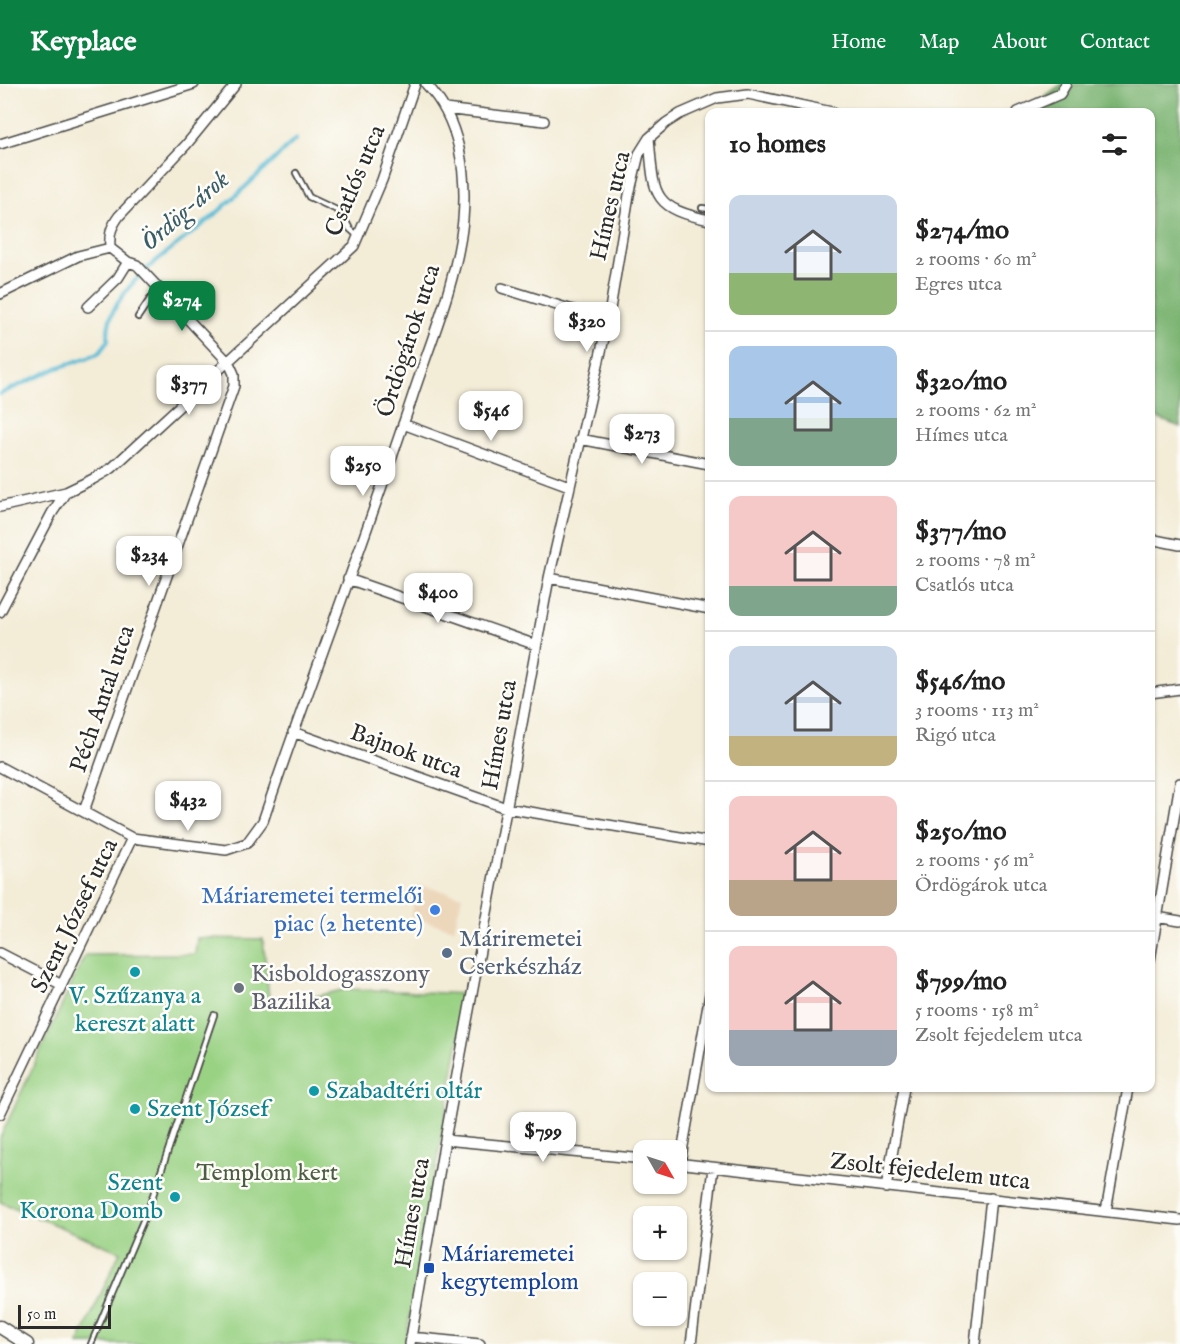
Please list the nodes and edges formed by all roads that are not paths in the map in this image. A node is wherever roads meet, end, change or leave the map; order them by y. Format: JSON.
{"nodes":[{"id":1,"x":194,"y":84,"type":"edge"},
{"id":2,"x":236,"y":84,"type":"edge"},
{"id":3,"x":415,"y":84,"type":"edge"},
{"id":4,"x":426,"y":84,"type":"edge"},
{"id":5,"x":1065,"y":84,"type":"edge"},
{"id":6,"x":175,"y":87,"type":"edge"},
{"id":7,"x":813,"y":108,"type":"edge"},
{"id":8,"x":1027,"y":108,"type":"edge"},
{"id":9,"x":445,"y":109,"type":"junction"},
{"id":10,"x":544,"y":121,"type":"dead end"},
{"id":11,"x":649,"y":138,"type":"junction"},
{"id":12,"x":0,"y":144,"type":"edge"},
{"id":13,"x":296,"y":173,"type":"dead end"},
{"id":14,"x":702,"y":208,"type":"dead end"},
{"id":15,"x":705,"y":208,"type":"edge"},
{"id":16,"x":705,"y":219,"type":"edge"},
{"id":17,"x":358,"y":236,"type":"junction"},
{"id":18,"x":110,"y":248,"type":"junction"},
{"id":19,"x":133,"y":263,"type":"junction"},
{"id":20,"x":157,"y":286,"type":"junction"},
{"id":21,"x":502,"y":288,"type":"dead end"},
{"id":22,"x":0,"y":294,"type":"edge"},
{"id":23,"x":88,"y":307,"type":"dead end"},
{"id":24,"x":138,"y":317,"type":"dead end"},
{"id":25,"x":608,"y":321,"type":"junction"},
{"id":26,"x":229,"y":363,"type":"junction"},
{"id":27,"x":403,"y":424,"type":"junction"},
{"id":28,"x":580,"y":439,"type":"junction"},
{"id":29,"x":705,"y":462,"type":"edge"},
{"id":30,"x":569,"y":486,"type":"junction"},
{"id":31,"x":66,"y":492,"type":"junction"},
{"id":32,"x":0,"y":507,"type":"edge"},
{"id":33,"x":1155,"y":540,"type":"edge"},
{"id":34,"x":1180,"y":545,"type":"edge"},
{"id":35,"x":549,"y":578,"type":"junction"},
{"id":36,"x":348,"y":579,"type":"junction"},
{"id":37,"x":705,"y":608,"type":"edge"},
{"id":38,"x":0,"y":612,"type":"edge"},
{"id":39,"x":536,"y":645,"type":"junction"},
{"id":40,"x":1180,"y":689,"type":"edge"},
{"id":41,"x":1155,"y":692,"type":"edge"},
{"id":42,"x":293,"y":732,"type":"junction"},
{"id":43,"x":0,"y":767,"type":"edge"},
{"id":44,"x":1180,"y":783,"type":"edge"},
{"id":45,"x":506,"y":808,"type":"junction"},
{"id":46,"x":84,"y":811,"type":"junction"},
{"id":47,"x":132,"y":838,"type":"junction"},
{"id":48,"x":705,"y":841,"type":"edge"},
{"id":49,"x":247,"y":843,"type":"joint"},
{"id":50,"x":1155,"y":911,"type":"edge"},
{"id":51,"x":1155,"y":916,"type":"edge"},
{"id":52,"x":1180,"y":921,"type":"edge"},
{"id":53,"x":0,"y":953,"type":"edge"},
{"id":54,"x":62,"y":984,"type":"junction"},
{"id":55,"x":214,"y":1015,"type":"dead end"},
{"id":56,"x":705,"y":1020,"type":"edge"},
{"id":57,"x":903,"y":1092,"type":"edge"},
{"id":58,"x":1127,"y":1092,"type":"edge"},
{"id":59,"x":0,"y":1114,"type":"edge"},
{"id":60,"x":445,"y":1140,"type":"junction"},
{"id":61,"x":682,"y":1140,"type":"edge"},
{"id":62,"x":633,"y":1158,"type":"edge"},
{"id":63,"x":687,"y":1164,"type":"edge"},
{"id":64,"x":713,"y":1168,"type":"junction"},
{"id":65,"x":886,"y":1188,"type":"junction"},
{"id":66,"x":992,"y":1198,"type":"junction"},
{"id":67,"x":1106,"y":1211,"type":"junction"},
{"id":68,"x":1180,"y":1220,"type":"edge"},
{"id":69,"x":0,"y":1327,"type":"edge"},
{"id":70,"x":411,"y":1340,"type":"edge"},
{"id":71,"x":27,"y":1344,"type":"edge"},
{"id":72,"x":91,"y":1344,"type":"edge"},
{"id":73,"x":480,"y":1344,"type":"edge"},
{"id":74,"x":691,"y":1344,"type":"edge"},
{"id":75,"x":975,"y":1344,"type":"edge"}],
"edges":[{"from":1,"to":6,"type":"street"},
{"from":2,"to":18,"type":"street"},
{"from":3,"to":17,"type":"street","name":"Csatlós utca"},
{"from":4,"to":9,"type":"street","name":"Ördögárok utca"},
{"from":5,"to":8,"type":"street"},
{"from":6,"to":12,"type":"street"},
{"from":7,"to":11,"type":"street"},
{"from":9,"to":10,"type":"street"},
{"from":9,"to":27,"type":"street","name":"Ördögárok utca"},
{"from":11,"to":16,"type":"street"},
{"from":11,"to":25,"type":"street","name":"Hímes utca"},
{"from":13,"to":17,"type":"lane"},
{"from":14,"to":15,"type":"lane"},
{"from":17,"to":26,"type":"street","name":"Csatlós utca"},
{"from":18,"to":19,"type":"street"},
{"from":18,"to":22,"type":"street"},
{"from":19,"to":20,"type":"street"},
{"from":19,"to":23,"type":"street"},
{"from":20,"to":24,"type":"lane"},
{"from":20,"to":26,"type":"street"},
{"from":21,"to":25,"type":"street"},
{"from":25,"to":28,"type":"street","name":"Hímes utca"},
{"from":26,"to":31,"type":"street","name":"Csatlós utca"},
{"from":26,"to":46,"type":"street","name":"Péch Antal utca"},
{"from":27,"to":30,"type":"street"},
{"from":27,"to":36,"type":"street","name":"Ördögárok utca"},
{"from":28,"to":29,"type":"street"},
{"from":28,"to":30,"type":"street","name":"Hímes utca"},
{"from":30,"to":35,"type":"street","name":"Hímes utca"},
{"from":31,"to":32,"type":"street","name":"Csatlós utca"},
{"from":31,"to":38,"type":"street"},
{"from":33,"to":34,"type":"street"},
{"from":35,"to":37,"type":"street"},
{"from":35,"to":39,"type":"street","name":"Hímes utca"},
{"from":36,"to":39,"type":"street"},
{"from":36,"to":42,"type":"street","name":"Ördögárok utca"},
{"from":39,"to":45,"type":"street","name":"Hímes utca"},
{"from":40,"to":41,"type":"street"},
{"from":42,"to":45,"type":"street","name":"Bajnok utca"},
{"from":42,"to":49,"type":"street","name":"Ördögárok utca"},
{"from":43,"to":46,"type":"street"},
{"from":44,"to":50,"type":"street"},
{"from":45,"to":48,"type":"street","name":"Bajnok utca"},
{"from":45,"to":60,"type":"street","name":"Hímes utca"},
{"from":46,"to":47,"type":"street"},
{"from":47,"to":49,"type":"street","name":"Szent József utca"},
{"from":47,"to":54,"type":"street","name":"Szent József utca"},
{"from":51,"to":52,"type":"street"},
{"from":53,"to":54,"type":"street"},
{"from":54,"to":59,"type":"street","name":"Szent József utca"},
{"from":55,"to":72,"type":"lane"},
{"from":56,"to":61,"type":"street"},
{"from":57,"to":65,"type":"street"},
{"from":58,"to":67,"type":"street"},
{"from":60,"to":62,"type":"street"},
{"from":60,"to":70,"type":"street","name":"Hímes utca"},
{"from":63,"to":64,"type":"street","name":"Zsolt fejedelem utca"},
{"from":64,"to":65,"type":"street","name":"Zsolt fejedelem utca"},
{"from":64,"to":74,"type":"street"},
{"from":65,"to":66,"type":"street","name":"Zsolt fejedelem utca"},
{"from":66,"to":67,"type":"street","name":"Zsolt fejedelem utca"},
{"from":66,"to":75,"type":"street"},
{"from":67,"to":68,"type":"street","name":"Zsolt fejedelem utca"},
{"from":69,"to":71,"type":"street"},
{"from":70,"to":73,"type":"street"}]}
